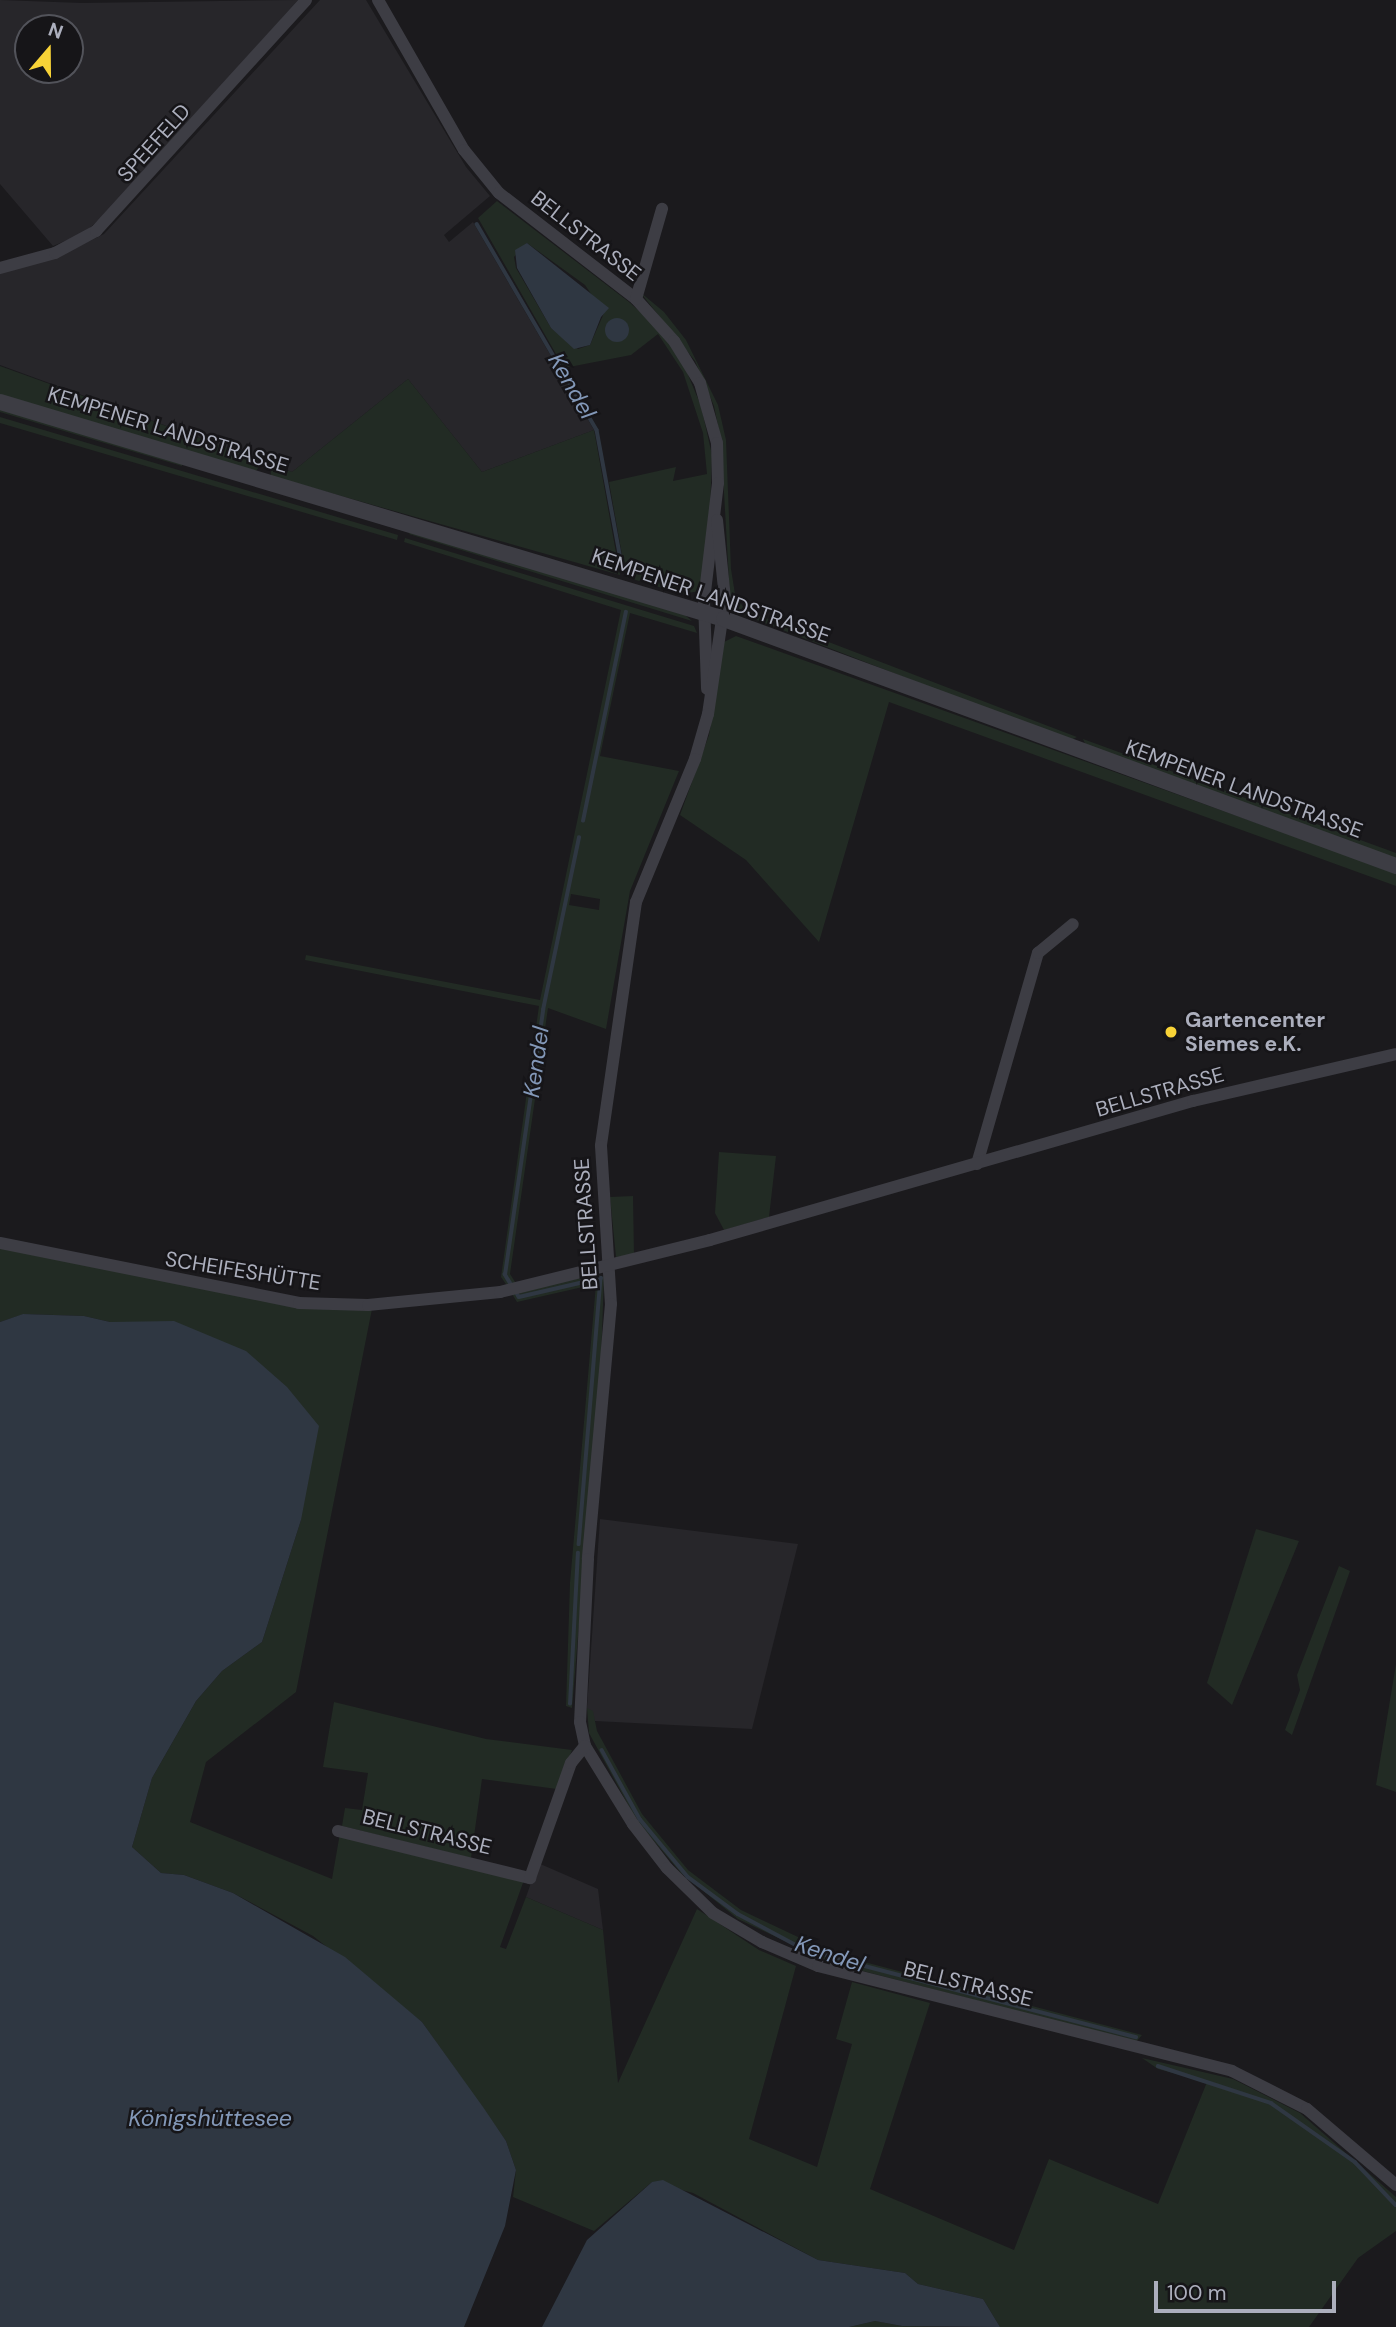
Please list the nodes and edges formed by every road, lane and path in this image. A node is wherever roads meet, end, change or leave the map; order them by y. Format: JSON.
{"nodes":[{"id":1,"x":306,"y":0,"type":"edge"},
{"id":2,"x":378,"y":0,"type":"edge"},
{"id":3,"x":662,"y":209,"type":"dead end"},
{"id":4,"x":0,"y":268,"type":"edge"},
{"id":5,"x":636,"y":299,"type":"junction"},
{"id":6,"x":0,"y":402,"type":"edge"},
{"id":7,"x":717,"y":520,"type":"junction"},
{"id":8,"x":704,"y":613,"type":"junction"},
{"id":9,"x":724,"y":619,"type":"junction"},
{"id":10,"x":708,"y":714,"type":"junction"},
{"id":11,"x":1396,"y":866,"type":"edge"},
{"id":12,"x":1073,"y":924,"type":"dead end"},
{"id":13,"x":1396,"y":1054,"type":"edge"},
{"id":14,"x":977,"y":1164,"type":"junction"},
{"id":15,"x":0,"y":1243,"type":"edge"},
{"id":16,"x":606,"y":1267,"type":"junction"},
{"id":17,"x":585,"y":1746,"type":"junction"},
{"id":18,"x":338,"y":1830,"type":"dead end"},
{"id":19,"x":1396,"y":2185,"type":"edge"}],
"edges":[{"from":1,"to":4,"type":"street","name":"SPEEFELD"},
{"from":2,"to":5,"type":"street","name":"BELLSTRASSE"},
{"from":3,"to":5,"type":"street"},
{"from":5,"to":7,"type":"street","name":"BELLSTRASSE"},
{"from":6,"to":8,"type":"street","name":"KEMPENER LANDSTRASSE"},
{"from":7,"to":8,"type":"street","name":"BELLSTRASSE"},
{"from":7,"to":9,"type":"street","name":"BELLSTRASSE"},
{"from":8,"to":9,"type":"street","name":"KEMPENER LANDSTRASSE"},
{"from":8,"to":10,"type":"street","name":"BELLSTRASSE"},
{"from":9,"to":10,"type":"street","name":"BELLSTRASSE"},
{"from":9,"to":11,"type":"street","name":"KEMPENER LANDSTRASSE"},
{"from":10,"to":16,"type":"street","name":"BELLSTRASSE"},
{"from":12,"to":14,"type":"street"},
{"from":13,"to":14,"type":"street","name":"BELLSTRASSE"},
{"from":14,"to":16,"type":"street","name":"BELLSTRASSE"},
{"from":15,"to":16,"type":"street","name":"SCHEIFESHÜTTE"},
{"from":16,"to":17,"type":"street","name":"BELLSTRASSE"},
{"from":17,"to":18,"type":"street","name":"BELLSTRASSE"},
{"from":17,"to":19,"type":"street","name":"BELLSTRASSE"}]}
